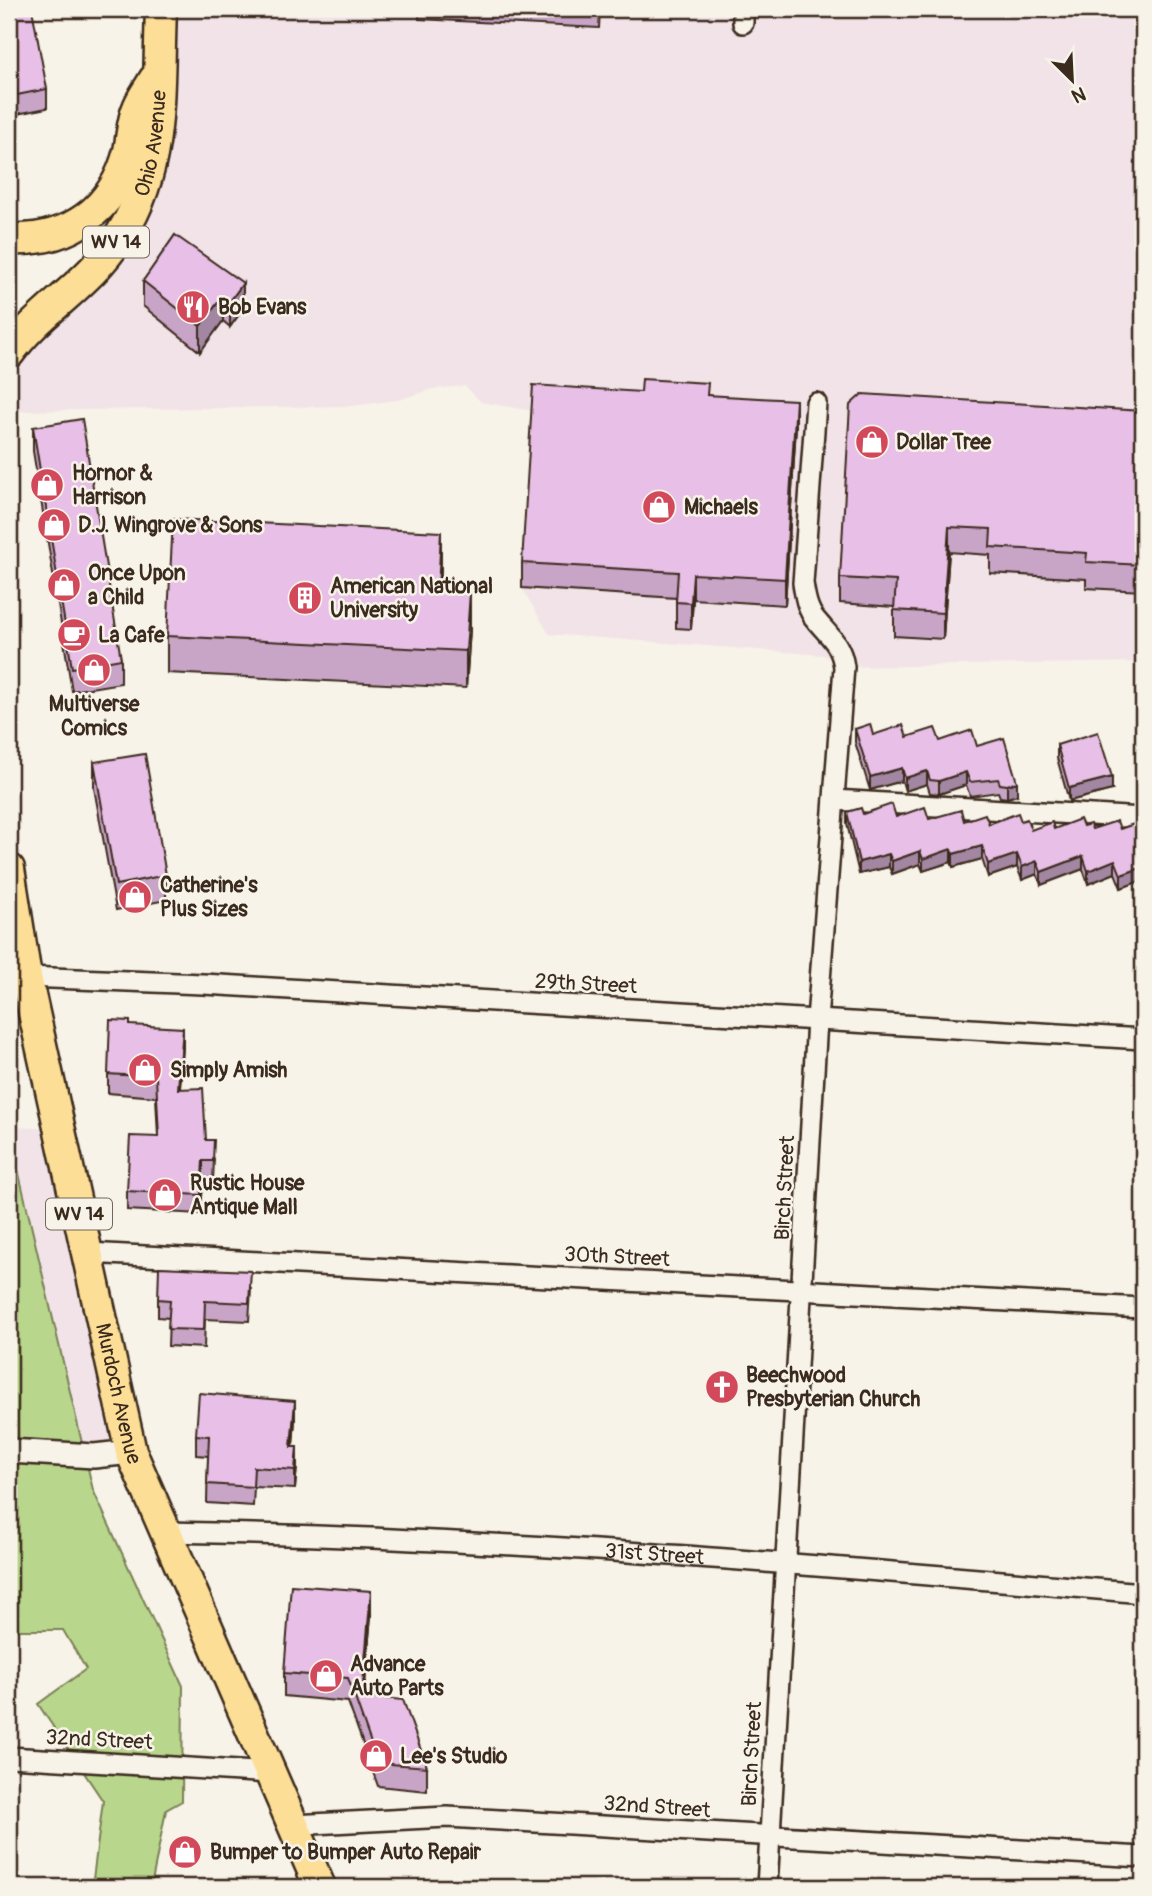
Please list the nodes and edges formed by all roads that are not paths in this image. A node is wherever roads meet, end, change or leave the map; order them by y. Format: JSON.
{"nodes":[{"id":1,"x":160,"y":9,"type":"edge"},
{"id":2,"x":158,"y":72,"type":"junction"},
{"id":3,"x":9,"y":239,"type":"edge"},
{"id":4,"x":9,"y":353,"type":"edge"},
{"id":5,"x":816,"y":403,"type":"dead end"},
{"id":6,"x":834,"y":800,"type":"junction"},
{"id":7,"x":1143,"y":818,"type":"edge"},
{"id":8,"x":9,"y":869,"type":"edge"},
{"id":9,"x":26,"y":977,"type":"junction"},
{"id":10,"x":817,"y":1020,"type":"junction"},
{"id":11,"x":1143,"y":1039,"type":"edge"},
{"id":12,"x":88,"y":1254,"type":"junction"},
{"id":13,"x":802,"y":1290,"type":"junction"},
{"id":14,"x":1143,"y":1308,"type":"edge"},
{"id":15,"x":9,"y":1451,"type":"edge"},
{"id":16,"x":131,"y":1452,"type":"junction"},
{"id":17,"x":164,"y":1532,"type":"junction"},
{"id":18,"x":786,"y":1562,"type":"junction"},
{"id":19,"x":1143,"y":1593,"type":"edge"},
{"id":20,"x":9,"y":1757,"type":"edge"},
{"id":21,"x":271,"y":1773,"type":"junction"},
{"id":22,"x":293,"y":1825,"type":"junction"},
{"id":23,"x":769,"y":1837,"type":"junction"},
{"id":24,"x":1143,"y":1857,"type":"edge"},
{"id":25,"x":320,"y":1887,"type":"edge"},
{"id":26,"x":766,"y":1887,"type":"edge"}],
"edges":[{"from":1,"to":2,"type":"main road","name":"Ohio Avenue","number":"WV 14"},
{"from":2,"to":3,"type":"main road"},
{"from":2,"to":4,"type":"main road","name":"Ohio Avenue","number":"WV 14"},
{"from":5,"to":6,"type":"street","name":"Birch Street"},
{"from":6,"to":7,"type":"street"},
{"from":6,"to":10,"type":"street","name":"Birch Street"},
{"from":8,"to":9,"type":"main road","name":"Murdoch Avenue","number":"WV 14"},
{"from":9,"to":10,"type":"street","name":"29th Street"},
{"from":9,"to":12,"type":"main road","name":"Murdoch Avenue","number":"WV 14"},
{"from":10,"to":11,"type":"street","name":"29th Street"},
{"from":10,"to":13,"type":"street","name":"Birch Street"},
{"from":12,"to":13,"type":"street","name":"30th Street"},
{"from":12,"to":16,"type":"main road","name":"Murdoch Avenue","number":"WV 14"},
{"from":13,"to":14,"type":"street","name":"30th Street"},
{"from":13,"to":18,"type":"street","name":"Birch Street"},
{"from":15,"to":16,"type":"street"},
{"from":16,"to":17,"type":"main road","name":"Murdoch Avenue","number":"WV 14"},
{"from":17,"to":18,"type":"street","name":"31st Street"},
{"from":17,"to":21,"type":"main road","name":"Murdoch Avenue","number":"WV 14"},
{"from":18,"to":19,"type":"street","name":"31st Street"},
{"from":18,"to":23,"type":"street","name":"Birch Street"},
{"from":20,"to":21,"type":"street","name":"32nd Street"},
{"from":21,"to":22,"type":"main road","name":"Murdoch Avenue","number":"WV 14"},
{"from":22,"to":23,"type":"street","name":"32nd Street"},
{"from":22,"to":25,"type":"main road","name":"Murdoch Avenue","number":"WV 14"},
{"from":23,"to":24,"type":"street","name":"32nd Street"},
{"from":23,"to":26,"type":"street","name":"Birch Street"}]}
